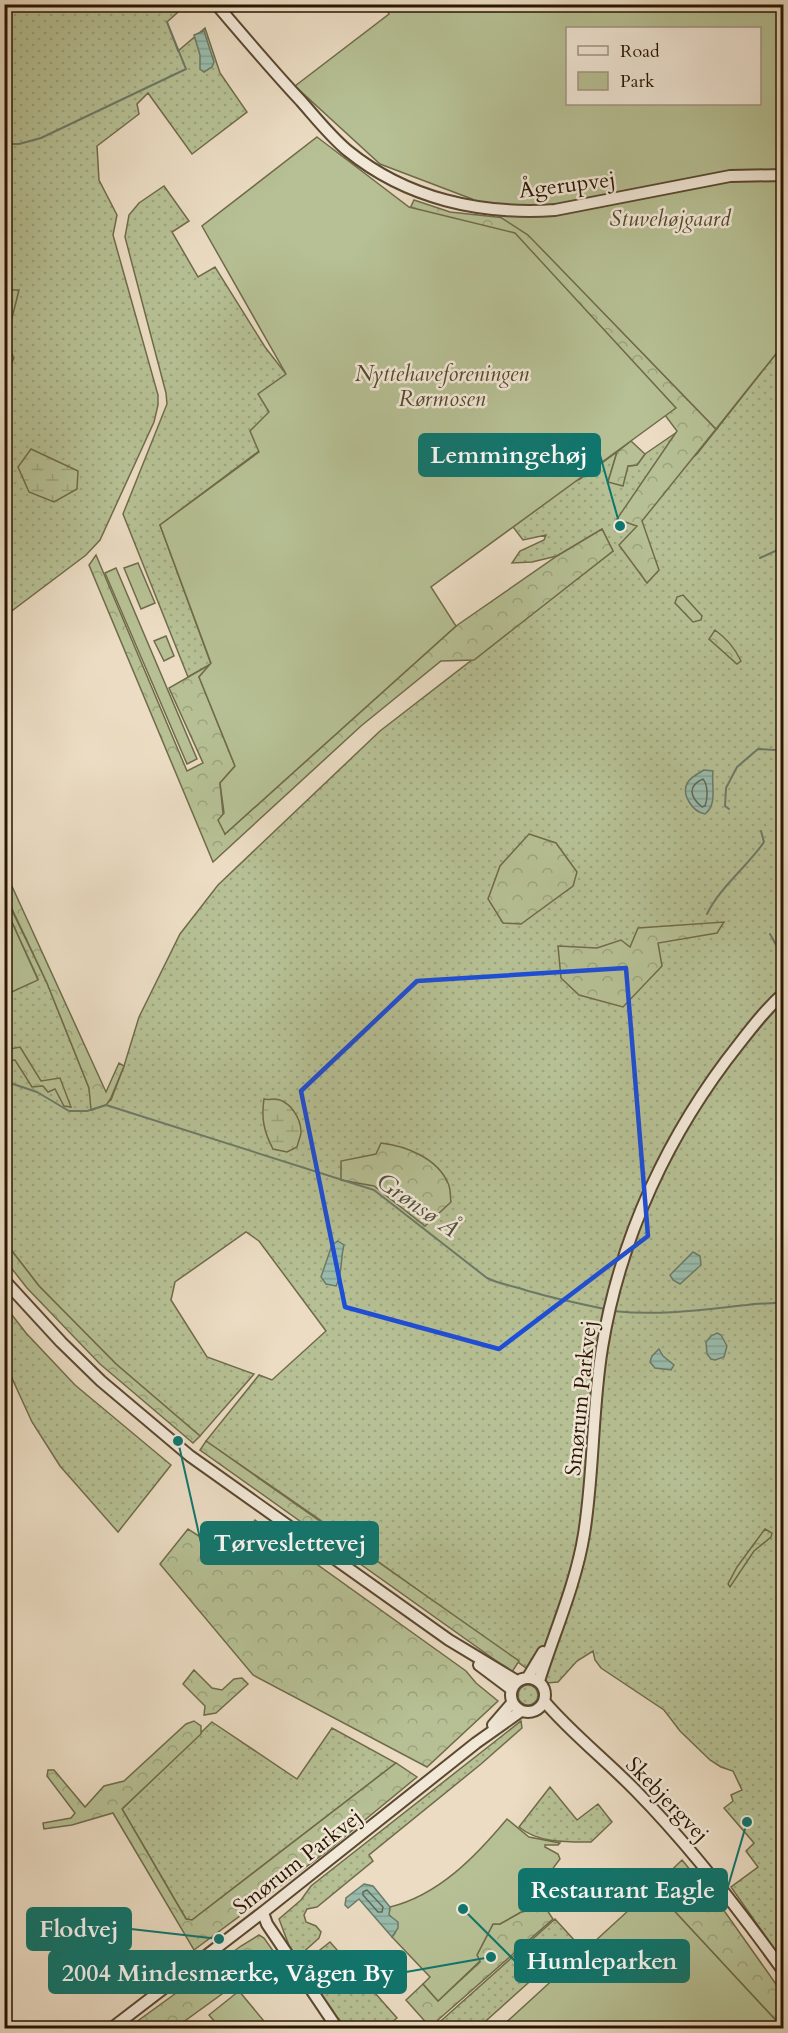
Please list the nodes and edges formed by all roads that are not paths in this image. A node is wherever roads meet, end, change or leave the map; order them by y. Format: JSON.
{"nodes":[{"id":1,"x":216,"y":4,"type":"edge"},
{"id":2,"x":783,"y":176,"type":"edge"},
{"id":3,"x":783,"y":993,"type":"edge"},
{"id":4,"x":4,"y":1280,"type":"edge"},
{"id":5,"x":533,"y":1679,"type":"junction"},
{"id":6,"x":514,"y":1685,"type":"junction"},
{"id":7,"x":540,"y":1705,"type":"junction"},
{"id":8,"x":517,"y":1707,"type":"junction"},
{"id":9,"x":262,"y":1913,"type":"junction"},
{"id":10,"x":783,"y":1972,"type":"edge"},
{"id":11,"x":112,"y":2028,"type":"edge"},
{"id":12,"x":337,"y":2028,"type":"edge"}],
"edges":[{"from":1,"to":2,"type":"street","name":"Ågerupvej"},
{"from":3,"to":5,"type":"street","name":"Smørum Parkvej"},
{"from":4,"to":6,"type":"street"},
{"from":5,"to":6,"type":"street"},
{"from":5,"to":7,"type":"street"},
{"from":6,"to":8,"type":"street"},
{"from":7,"to":8,"type":"street"},
{"from":7,"to":10,"type":"street","name":"Skebjergvej"},
{"from":8,"to":9,"type":"street","name":"Smørum Parkvej"},
{"from":9,"to":11,"type":"street","name":"Smørum Parkvej"},
{"from":9,"to":12,"type":"street"}]}
